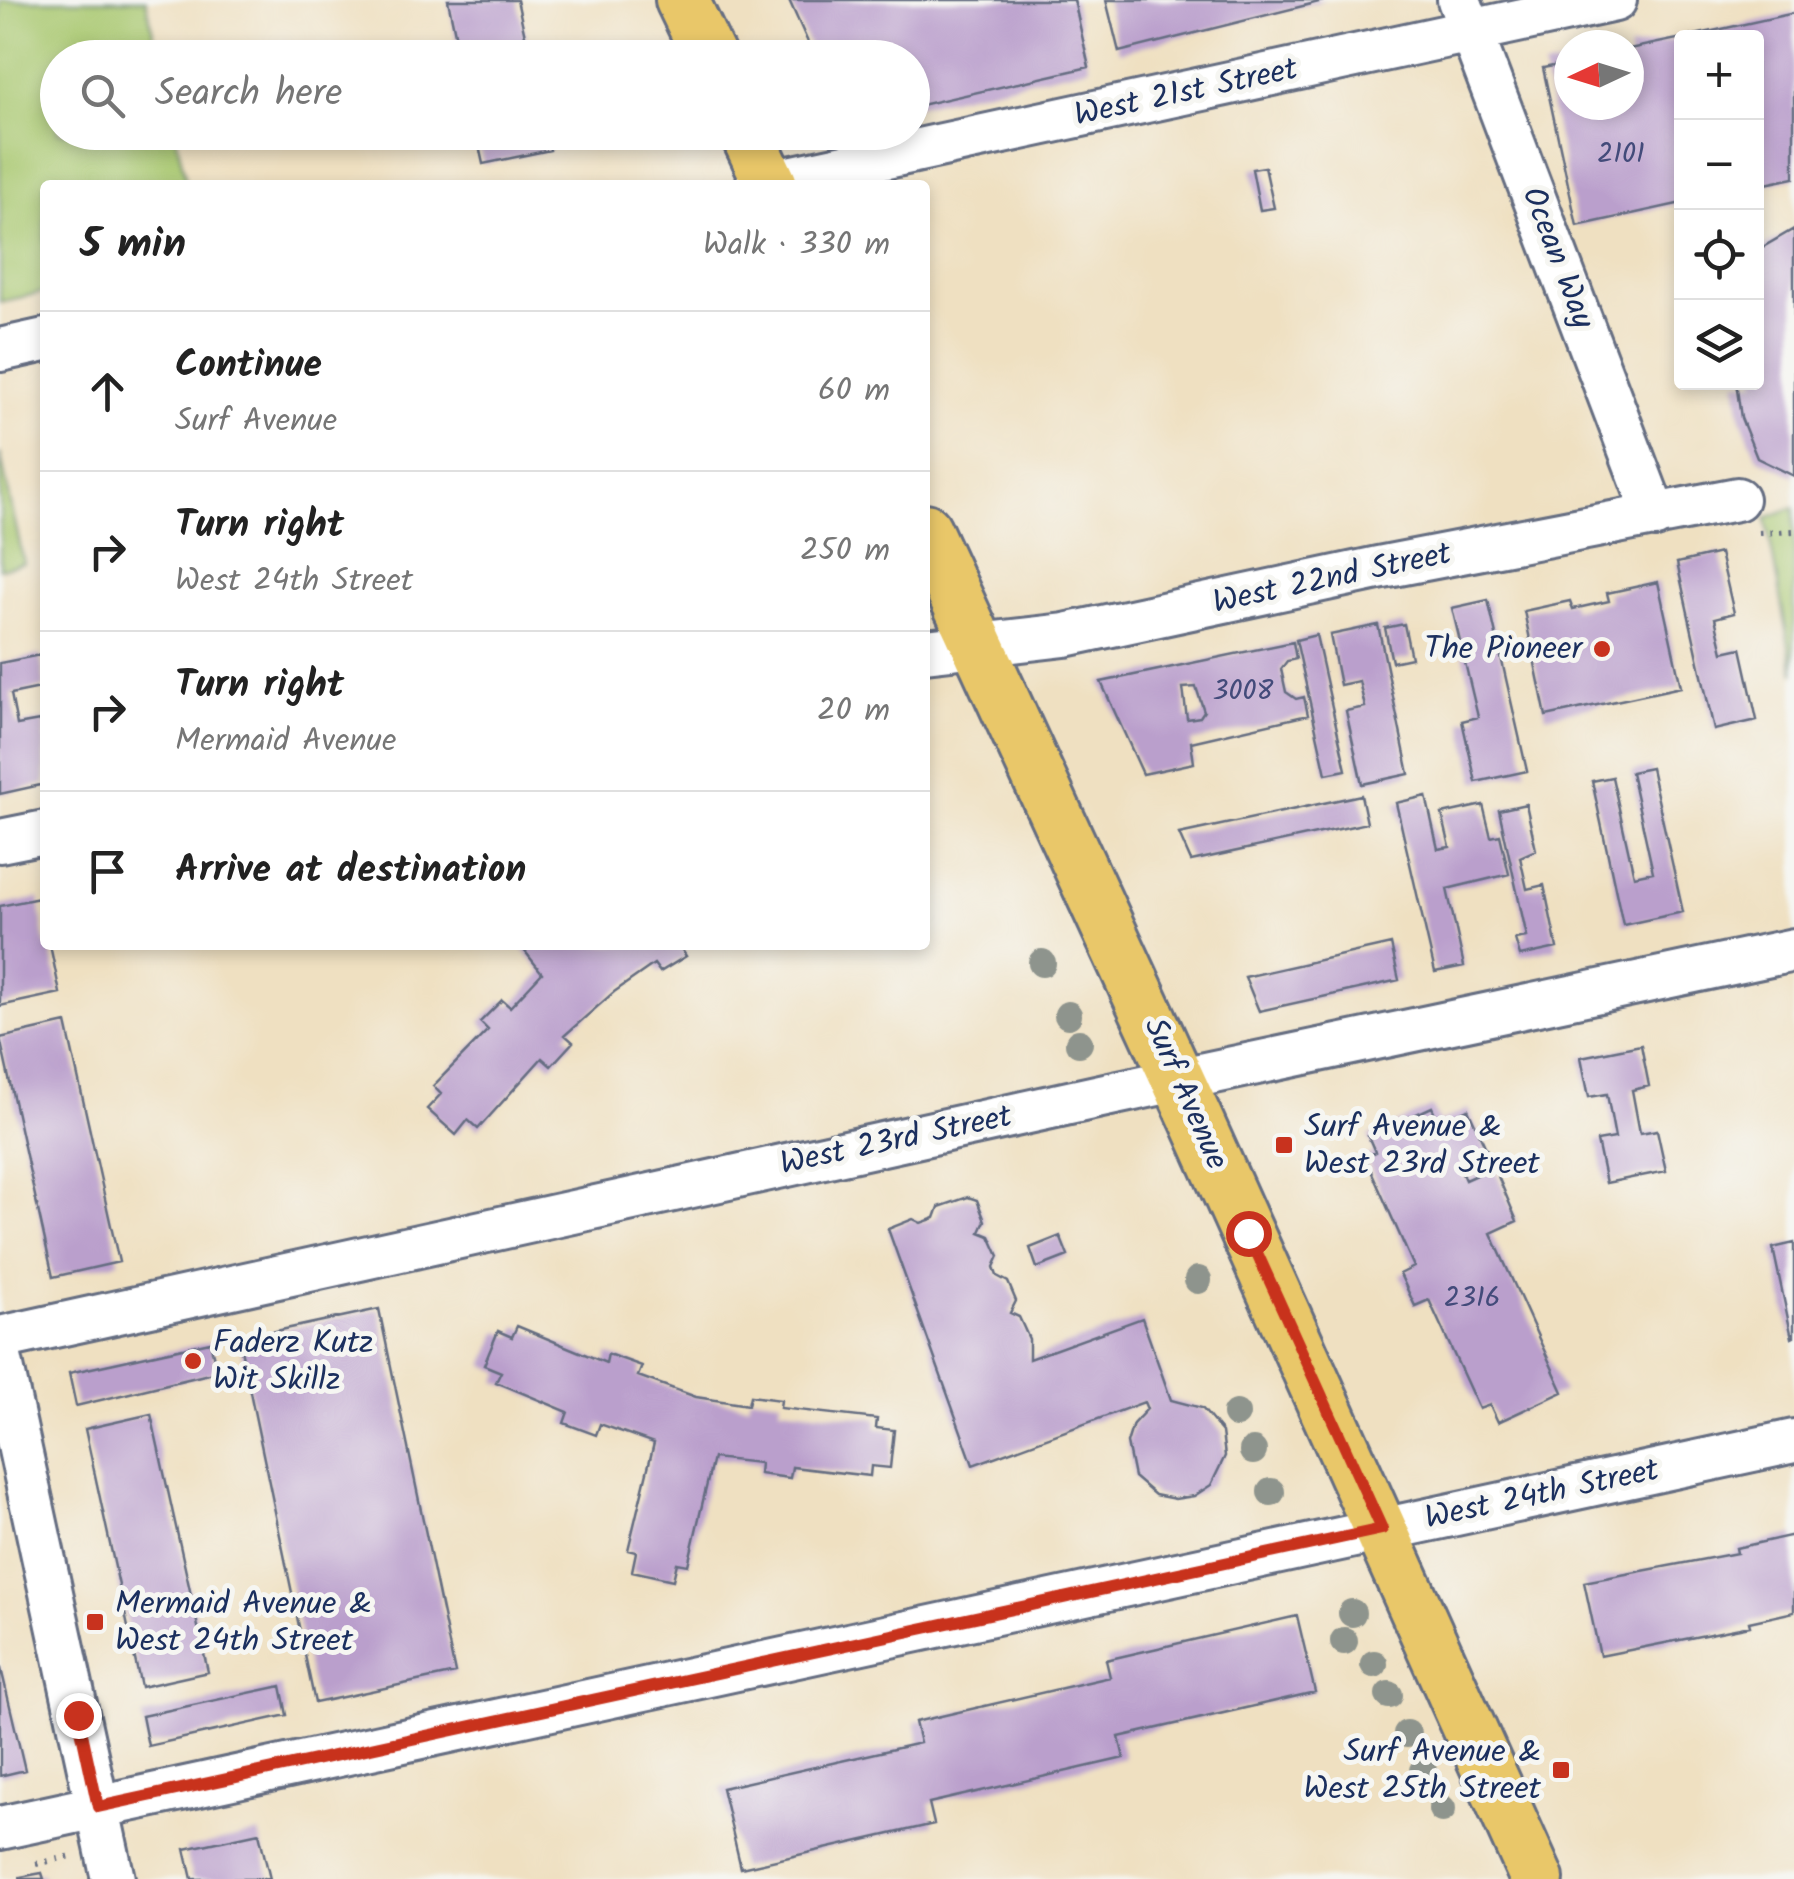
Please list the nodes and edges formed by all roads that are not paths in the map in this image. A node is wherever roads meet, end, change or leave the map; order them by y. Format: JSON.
{"nodes":[{"id":1,"x":682,"y":0,"type":"edge"},
{"id":2,"x":1615,"y":0,"type":"edge"},
{"id":3,"x":1464,"y":16,"type":"edge"},
{"id":4,"x":701,"y":40,"type":"edge"},
{"id":5,"x":930,"y":145,"type":"edge"},
{"id":6,"x":753,"y":150,"type":"edge"},
{"id":7,"x":907,"y":150,"type":"edge"},
{"id":8,"x":764,"y":180,"type":"edge"},
{"id":9,"x":783,"y":180,"type":"edge"},
{"id":10,"x":40,"y":341,"type":"edge"},
{"id":11,"x":0,"y":350,"type":"edge"},
{"id":12,"x":1655,"y":516,"type":"junction"},
{"id":13,"x":1748,"y":516,"type":"road end"},
{"id":14,"x":930,"y":541,"type":"edge"},
{"id":15,"x":976,"y":645,"type":"junction"},
{"id":16,"x":930,"y":650,"type":"edge"},
{"id":17,"x":40,"y":833,"type":"edge"},
{"id":18,"x":0,"y":842,"type":"edge"},
{"id":19,"x":1794,"y":950,"type":"edge"},
{"id":20,"x":1178,"y":1080,"type":"junction"},
{"id":21,"x":0,"y":1338,"type":"edge"},
{"id":22,"x":0,"y":1357,"type":"edge"},
{"id":23,"x":1794,"y":1441,"type":"edge"},
{"id":24,"x":1382,"y":1529,"type":"junction"},
{"id":25,"x":98,"y":1807,"type":"junction"},
{"id":26,"x":0,"y":1828,"type":"edge"},
{"id":27,"x":113,"y":1879,"type":"edge"},
{"id":28,"x":1537,"y":1879,"type":"edge"}],
"edges":[{"from":1,"to":4,"type":"main road"},
{"from":2,"to":3,"type":"street","name":"West 21st Street"},
{"from":3,"to":5,"type":"street","name":"West 21st Street"},
{"from":3,"to":12,"type":"street","name":"Ocean Way"},
{"from":6,"to":8,"type":"main road"},
{"from":7,"to":9,"type":"street","name":"West 21st Street"},
{"from":10,"to":11,"type":"street"},
{"from":12,"to":13,"type":"street","name":"West 22nd Street"},
{"from":12,"to":15,"type":"street","name":"West 22nd Street"},
{"from":14,"to":15,"type":"main road","name":"Surf Avenue"},
{"from":15,"to":16,"type":"street","name":"West 22nd Street"},
{"from":15,"to":20,"type":"main road","name":"Surf Avenue"},
{"from":17,"to":18,"type":"street"},
{"from":19,"to":20,"type":"street","name":"West 23rd Street"},
{"from":20,"to":21,"type":"street","name":"West 23rd Street"},
{"from":20,"to":24,"type":"main road","name":"Surf Avenue"},
{"from":22,"to":25,"type":"street"},
{"from":23,"to":24,"type":"street","name":"West 24th Street"},
{"from":24,"to":25,"type":"street","name":"West 24th Street"},
{"from":24,"to":28,"type":"main road","name":"Surf Avenue"},
{"from":25,"to":26,"type":"street","name":"West 24th Street"},
{"from":25,"to":27,"type":"street"}]}
